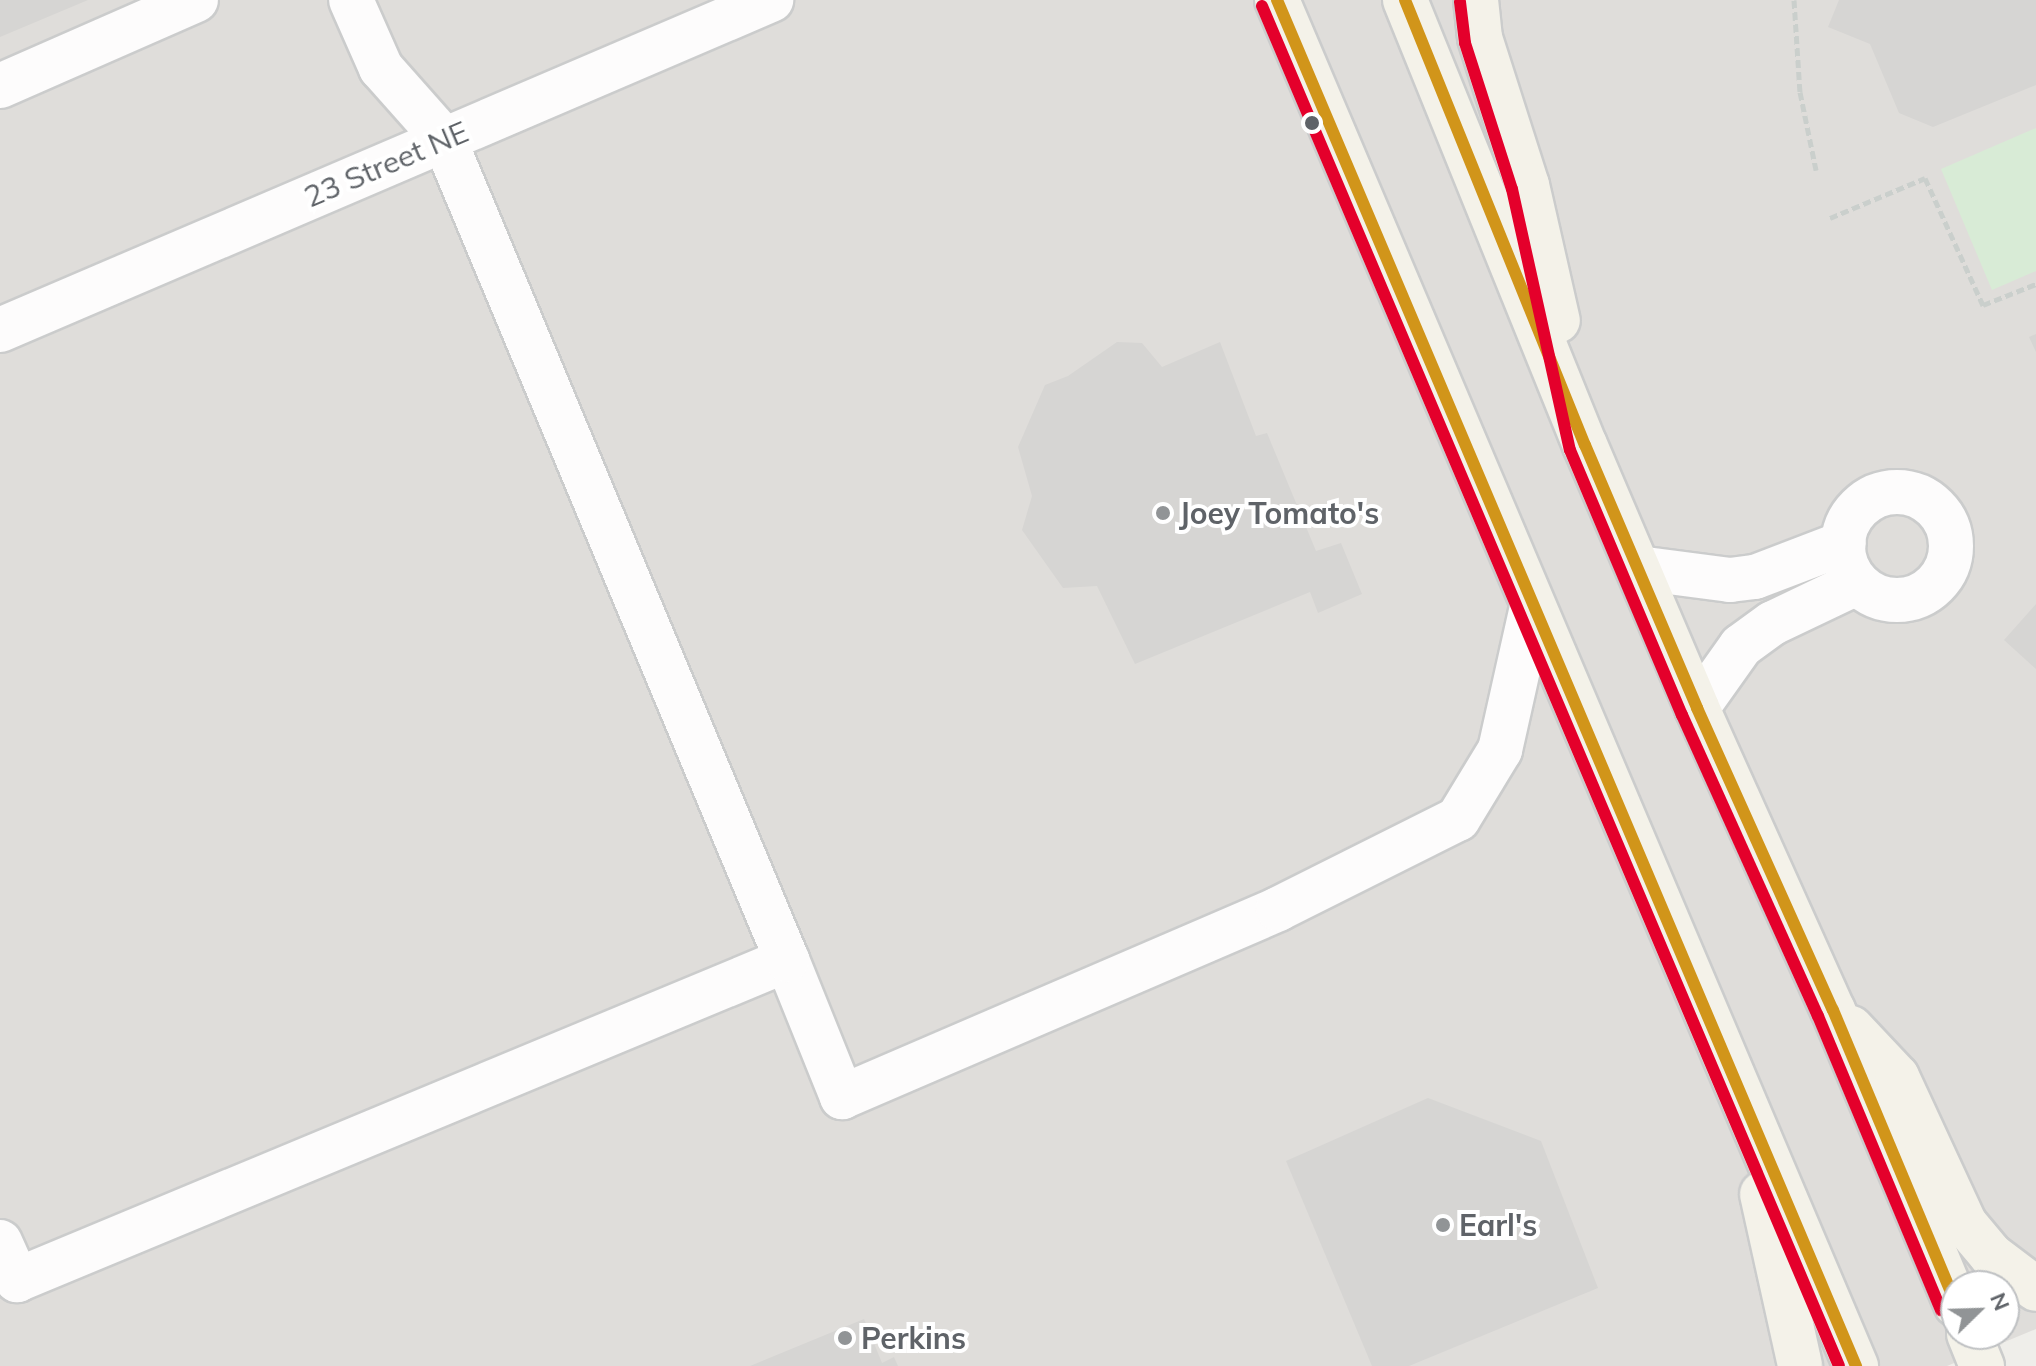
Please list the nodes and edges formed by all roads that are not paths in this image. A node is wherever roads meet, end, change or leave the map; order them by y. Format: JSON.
{"nodes":[{"id":1,"x":196,"y":0,"type":"edge"},
{"id":2,"x":351,"y":0,"type":"edge"},
{"id":3,"x":771,"y":0,"type":"edge"},
{"id":4,"x":1277,"y":0,"type":"edge"},
{"id":5,"x":1405,"y":0,"type":"edge"},
{"id":6,"x":1476,"y":0,"type":"edge"},
{"id":7,"x":0,"y":86,"type":"edge"},
{"id":8,"x":444,"y":139,"type":"junction"},
{"id":9,"x":0,"y":330,"type":"edge"},
{"id":10,"x":1585,"y":445,"type":"junction"},
{"id":11,"x":1638,"y":568,"type":"junction"},
{"id":12,"x":1532,"y":607,"type":"junction"},
{"id":13,"x":1697,"y":708,"type":"junction"},
{"id":14,"x":787,"y":960,"type":"junction"},
{"id":15,"x":1833,"y":1010,"type":"junction"},
{"id":16,"x":1737,"y":1082,"type":"junction"},
{"id":17,"x":6,"y":1270,"type":"edge"},
{"id":18,"x":1942,"y":1270,"type":"edge"},
{"id":19,"x":2036,"y":1289,"type":"edge"},
{"id":20,"x":1800,"y":1366,"type":"edge"},
{"id":21,"x":1856,"y":1366,"type":"edge"}],
"edges":[{"from":1,"to":7,"type":"street"},
{"from":2,"to":8,"type":"street"},
{"from":3,"to":8,"type":"street","name":"23 Street NE"},
{"from":4,"to":12,"type":"main road"},
{"from":5,"to":10,"type":"main road"},
{"from":6,"to":10,"type":"main road"},
{"from":8,"to":9,"type":"street","name":"23 Street NE"},
{"from":8,"to":14,"type":"street"},
{"from":10,"to":11,"type":"main road"},
{"from":11,"to":13,"type":"main road"},
{"from":11,"to":13,"type":"street"},
{"from":12,"to":14,"type":"street"},
{"from":12,"to":16,"type":"main road"},
{"from":13,"to":15,"type":"main road"},
{"from":14,"to":17,"type":"street"},
{"from":15,"to":18,"type":"main road"},
{"from":15,"to":19,"type":"main road"},
{"from":16,"to":20,"type":"main road"},
{"from":16,"to":21,"type":"main road"}]}
